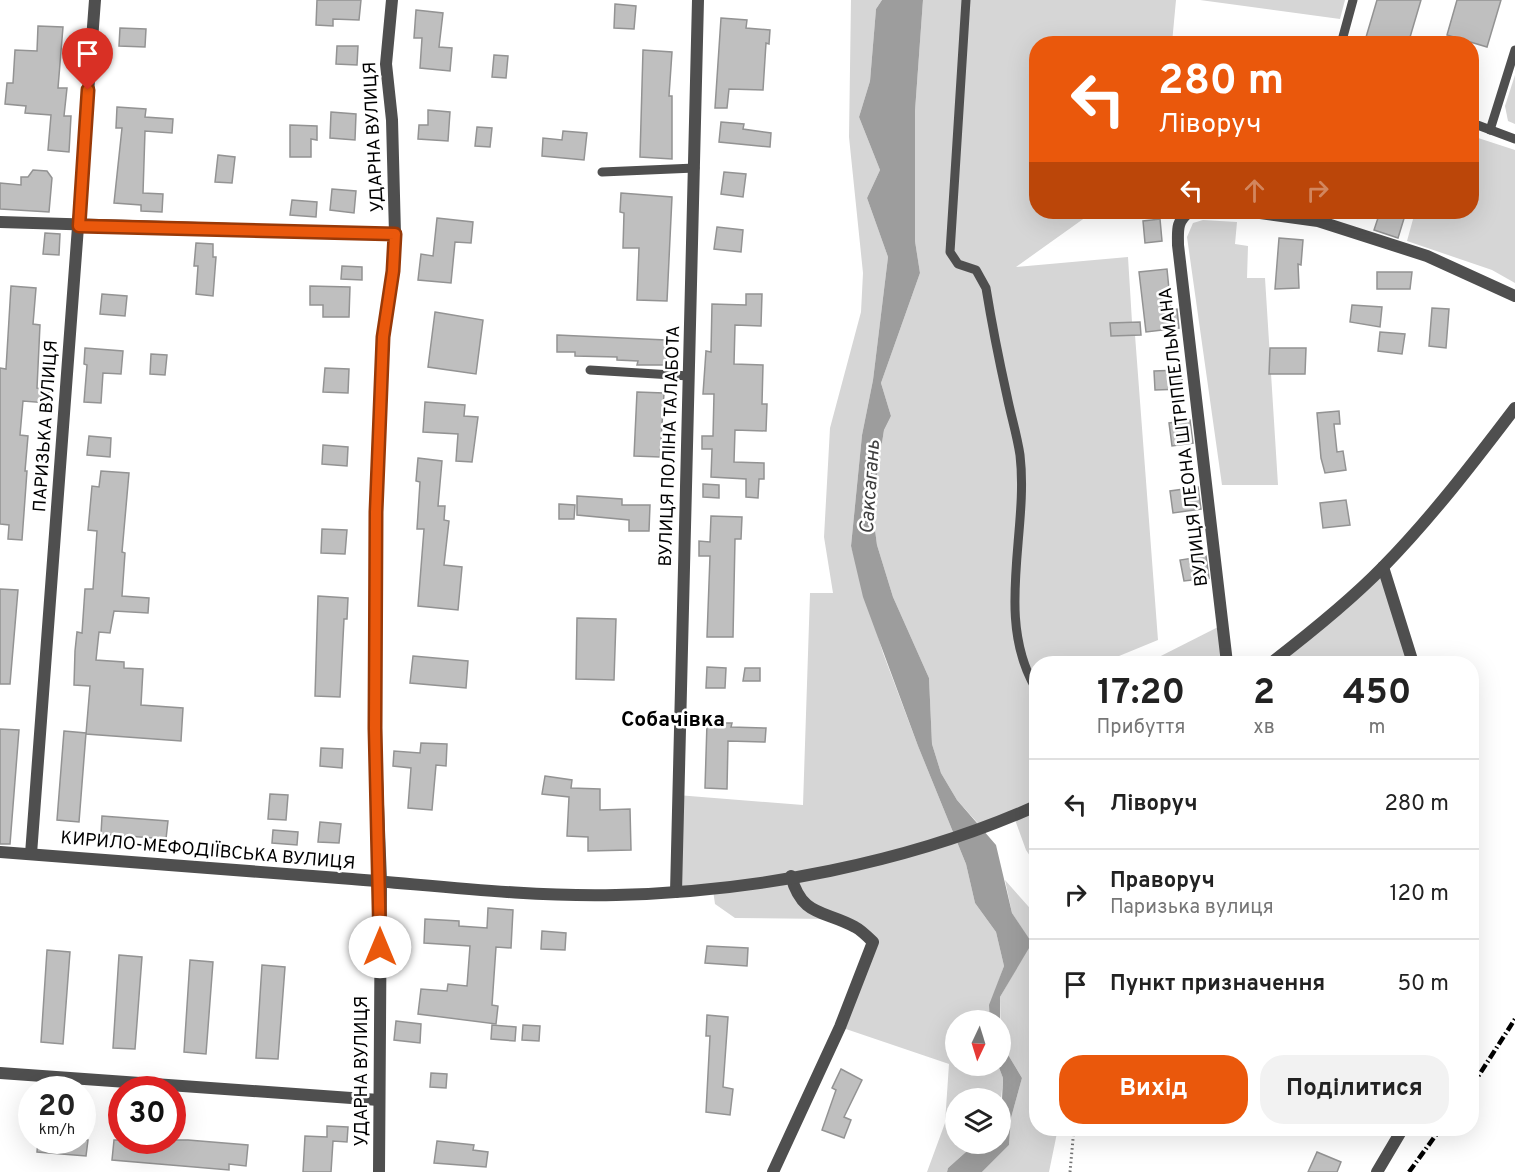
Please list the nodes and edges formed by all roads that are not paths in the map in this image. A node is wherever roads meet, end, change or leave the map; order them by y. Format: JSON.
{"nodes":[{"id":1,"x":95,"y":0,"type":"edge"},
{"id":2,"x":392,"y":0,"type":"edge"},
{"id":3,"x":698,"y":0,"type":"edge"},
{"id":4,"x":966,"y":0,"type":"edge"},
{"id":5,"x":1353,"y":0,"type":"edge"},
{"id":6,"x":1343,"y":36,"type":"edge"},
{"id":7,"x":1515,"y":50,"type":"edge"},
{"id":8,"x":1479,"y":126,"type":"edge"},
{"id":9,"x":1490,"y":130,"type":"junction"},
{"id":10,"x":1515,"y":139,"type":"edge"},
{"id":11,"x":695,"y":168,"type":"junction"},
{"id":12,"x":602,"y":172,"type":"dead end"},
{"id":13,"x":1183,"y":219,"type":"edge"},
{"id":14,"x":1304,"y":219,"type":"edge"},
{"id":15,"x":0,"y":222,"type":"edge"},
{"id":16,"x":79,"y":226,"type":"junction"},
{"id":17,"x":395,"y":234,"type":"junction"},
{"id":18,"x":1515,"y":297,"type":"edge"},
{"id":19,"x":590,"y":370,"type":"dead end"},
{"id":20,"x":689,"y":376,"type":"junction"},
{"id":21,"x":1515,"y":408,"type":"edge"},
{"id":22,"x":1383,"y":567,"type":"junction"},
{"id":23,"x":1226,"y":656,"type":"edge"},
{"id":24,"x":1280,"y":656,"type":"edge"},
{"id":25,"x":1411,"y":656,"type":"edge"},
{"id":26,"x":1029,"y":673,"type":"edge"},
{"id":27,"x":1029,"y":809,"type":"edge"},
{"id":28,"x":0,"y":852,"type":"edge"},
{"id":29,"x":31,"y":854,"type":"junction"},
{"id":30,"x":791,"y":876,"type":"junction"},
{"id":31,"x":381,"y":881,"type":"junction"},
{"id":32,"x":676,"y":892,"type":"junction"},
{"id":33,"x":0,"y":1073,"type":"edge"},
{"id":34,"x":379,"y":1100,"type":"junction"},
{"id":35,"x":1398,"y":1136,"type":"edge"},
{"id":36,"x":379,"y":1172,"type":"edge"},
{"id":37,"x":773,"y":1172,"type":"edge"},
{"id":38,"x":1377,"y":1172,"type":"edge"}],
"edges":[{"from":1,"to":16,"type":"street","name":"ПАРИЗЬКА ВУЛИЦЯ"},
{"from":2,"to":17,"type":"street","name":"УДАРНА ВУЛИЦЯ"},
{"from":3,"to":11,"type":"street","name":"ВУЛИЦЯ ПОЛІНА ТАЛАБОТА"},
{"from":4,"to":26,"type":"lane"},
{"from":5,"to":6,"type":"lane"},
{"from":7,"to":9,"type":"lane"},
{"from":8,"to":9,"type":"lane"},
{"from":9,"to":10,"type":"lane"},
{"from":11,"to":12,"type":"lane"},
{"from":11,"to":20,"type":"street","name":"ВУЛИЦЯ ПОЛІНА ТАЛАБОТА"},
{"from":13,"to":23,"type":"street","name":"ВУЛИЦЯ ЛЕОНА ШТРІППЕЛЬМАНА"},
{"from":14,"to":18,"type":"street"},
{"from":15,"to":16,"type":"street"},
{"from":16,"to":17,"type":"street"},
{"from":16,"to":29,"type":"street","name":"ПАРИЗЬКА ВУЛИЦЯ"},
{"from":17,"to":31,"type":"street","name":"УДАРНА ВУЛИЦЯ"},
{"from":19,"to":20,"type":"lane"},
{"from":20,"to":32,"type":"street","name":"ВУЛИЦЯ ПОЛІНА ТАЛАБОТА"},
{"from":21,"to":22,"type":"street"},
{"from":22,"to":24,"type":"street"},
{"from":22,"to":25,"type":"street"},
{"from":27,"to":30,"type":"street","name":"КИРИЛО-МЕФОДІЇВСЬКА ВУЛИЦЯ"},
{"from":28,"to":29,"type":"street","name":"КИРИЛО-МЕФОДІЇВСЬКА ВУЛИЦЯ"},
{"from":29,"to":31,"type":"street","name":"КИРИЛО-МЕФОДІЇВСЬКА ВУЛИЦЯ"},
{"from":30,"to":32,"type":"street","name":"КИРИЛО-МЕФОДІЇВСЬКА ВУЛИЦЯ"},
{"from":30,"to":37,"type":"street"},
{"from":31,"to":32,"type":"street","name":"КИРИЛО-МЕФОДІЇВСЬКА ВУЛИЦЯ"},
{"from":31,"to":34,"type":"street","name":"УДАРНА ВУЛИЦЯ"},
{"from":33,"to":34,"type":"street"},
{"from":34,"to":36,"type":"street","name":"УДАРНА ВУЛИЦЯ"},
{"from":35,"to":38,"type":"street"}]}
